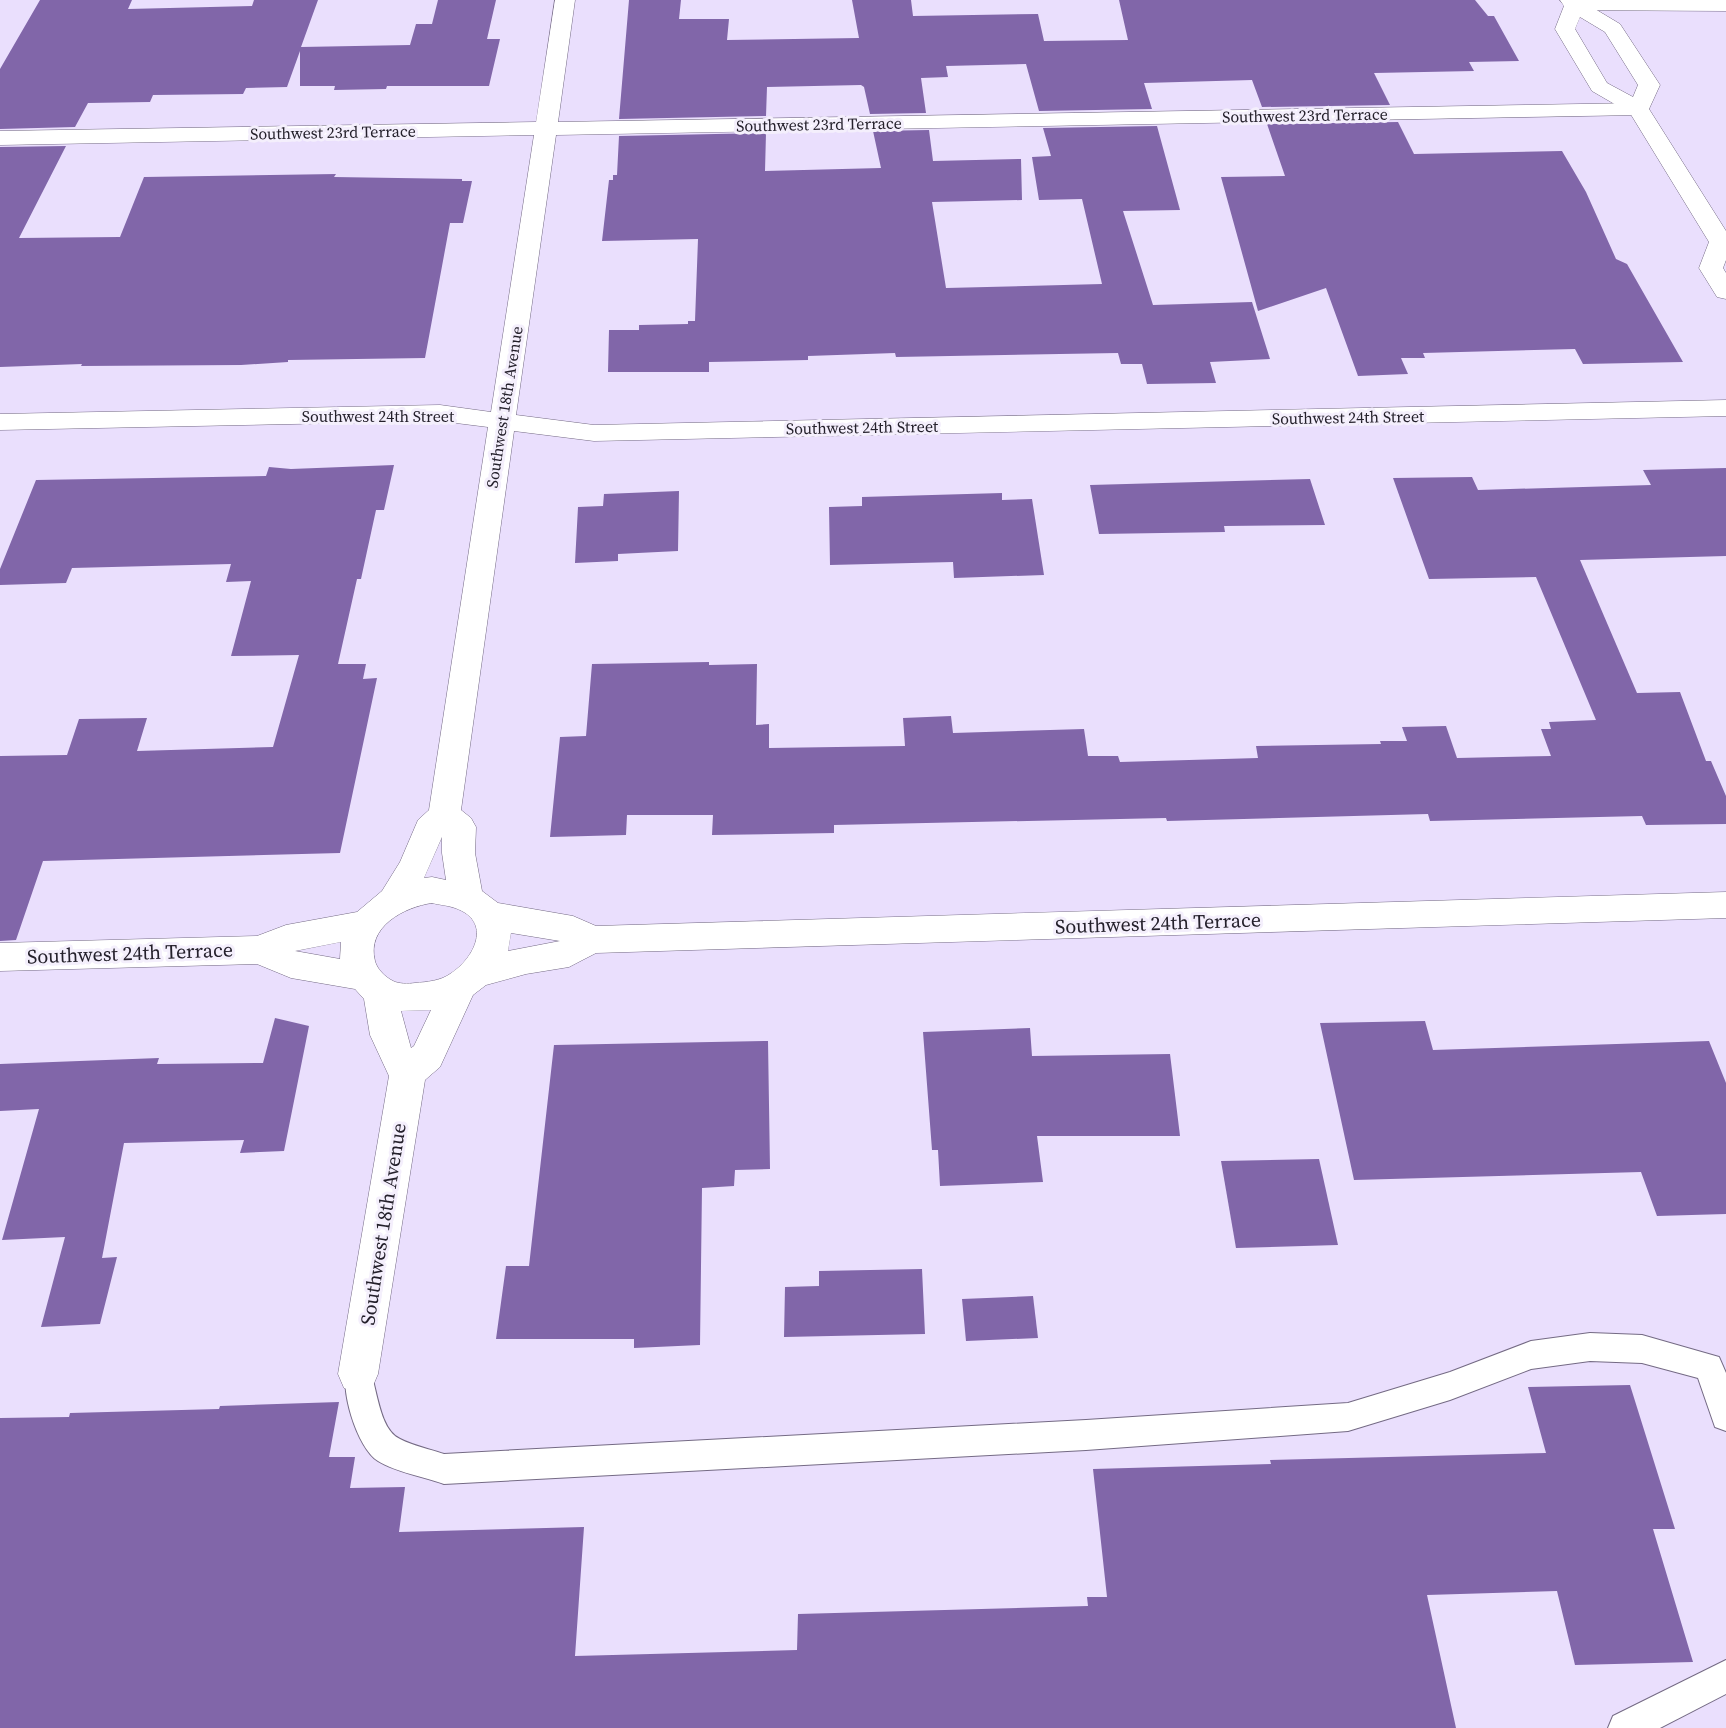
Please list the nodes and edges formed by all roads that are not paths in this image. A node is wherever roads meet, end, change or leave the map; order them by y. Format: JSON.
{"nodes":[{"id":1,"x":565,"y":0,"type":"edge"},
{"id":2,"x":1572,"y":3,"type":"edge"},
{"id":3,"x":1726,"y":5,"type":"edge"},
{"id":4,"x":1638,"y":109,"type":"junction"},
{"id":5,"x":545,"y":128,"type":"junction"},
{"id":6,"x":0,"y":138,"type":"edge"},
{"id":7,"x":1723,"y":244,"type":"edge"},
{"id":8,"x":1726,"y":292,"type":"edge"},
{"id":9,"x":1726,"y":408,"type":"edge"},
{"id":10,"x":502,"y":421,"type":"junction"},
{"id":11,"x":0,"y":422,"type":"edge"},
{"id":12,"x":444,"y":815,"type":"junction"},
{"id":13,"x":394,"y":900,"type":"junction"},
{"id":14,"x":478,"y":905,"type":"junction"},
{"id":15,"x":1726,"y":905,"type":"edge"},
{"id":16,"x":367,"y":923,"type":"junction"},
{"id":17,"x":590,"y":940,"type":"junction"},
{"id":18,"x":260,"y":950,"type":"junction"},
{"id":19,"x":0,"y":957,"type":"edge"},
{"id":20,"x":468,"y":980,"type":"junction"},
{"id":21,"x":373,"y":984,"type":"junction"},
{"id":22,"x":408,"y":1073,"type":"junction"},
{"id":23,"x":358,"y":1374,"type":"joint"},
{"id":24,"x":1726,"y":1417,"type":"edge"},
{"id":25,"x":1726,"y":1676,"type":"edge"},
{"id":26,"x":1625,"y":1728,"type":"edge"}],
"edges":[{"from":1,"to":5,"type":"street","name":"Southwest 18th Avenue"},
{"from":2,"to":3,"type":"street"},
{"from":2,"to":4,"type":"street"},
{"from":2,"to":4,"type":"street"},
{"from":4,"to":5,"type":"street","name":"Southwest 23rd Terrace"},
{"from":4,"to":7,"type":"street"},
{"from":5,"to":6,"type":"street","name":"Southwest 23rd Terrace"},
{"from":5,"to":10,"type":"street","name":"Southwest 18th Avenue"},
{"from":7,"to":8,"type":"street"},
{"from":9,"to":10,"type":"street","name":"Southwest 24th Street"},
{"from":10,"to":11,"type":"street","name":"Southwest 24th Street"},
{"from":10,"to":12,"type":"street","name":"Southwest 18th Avenue"},
{"from":12,"to":13,"type":"street"},
{"from":12,"to":14,"type":"street"},
{"from":13,"to":14,"type":"street"},
{"from":13,"to":16,"type":"street"},
{"from":14,"to":17,"type":"street","name":"Southwest 24th Terrace"},
{"from":14,"to":20,"type":"street"},
{"from":15,"to":17,"type":"street","name":"Southwest 24th Terrace"},
{"from":16,"to":18,"type":"street","name":"Southwest 24th Terrace"},
{"from":16,"to":21,"type":"street"},
{"from":17,"to":20,"type":"street","name":"Southwest 24th Terrace"},
{"from":18,"to":19,"type":"street","name":"Southwest 24th Terrace"},
{"from":18,"to":21,"type":"street","name":"Southwest 24th Terrace"},
{"from":20,"to":21,"type":"street"},
{"from":20,"to":22,"type":"street"},
{"from":21,"to":22,"type":"street"},
{"from":22,"to":23,"type":"street","name":"Southwest 18th Avenue"},
{"from":23,"to":24,"type":"lane"},
{"from":25,"to":26,"type":"lane"}]}
